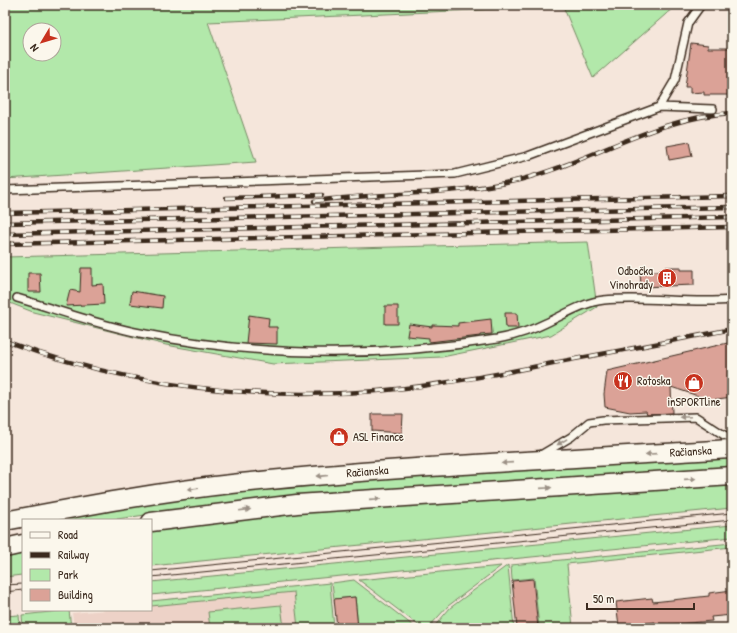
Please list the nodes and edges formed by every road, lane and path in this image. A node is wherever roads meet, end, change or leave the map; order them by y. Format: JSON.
{"nodes":[{"id":1,"x":702,"y":5,"type":"edge"},
{"id":2,"x":659,"y":107,"type":"junction"},
{"id":3,"x":712,"y":109,"type":"dead end"},
{"id":4,"x":5,"y":190,"type":"edge"},
{"id":5,"x":17,"y":298,"type":"dead end"},
{"id":6,"x":732,"y":300,"type":"edge"},
{"id":7,"x":732,"y":438,"type":"edge"},
{"id":8,"x":732,"y":449,"type":"edge"},
{"id":9,"x":528,"y":462,"type":"junction"},
{"id":10,"x":732,"y":476,"type":"edge"},
{"id":11,"x":5,"y":521,"type":"edge"},
{"id":12,"x":152,"y":522,"type":"edge"},
{"id":13,"x":22,"y":544,"type":"edge"},
{"id":14,"x":5,"y":548,"type":"edge"}],
"edges":[{"from":1,"to":2,"type":"lane"},
{"from":2,"to":3,"type":"lane"},
{"from":2,"to":4,"type":"lane"},
{"from":5,"to":6,"type":"lane"},
{"from":7,"to":9,"type":"lane","one_way":true},
{"from":8,"to":9,"type":"main road","name":"Račianska","one_way":true},
{"from":9,"to":11,"type":"main road","name":"Račianska","one_way":true},
{"from":12,"to":10,"type":"main road","one_way":true},
{"from":13,"to":14,"type":"main road"}]}
